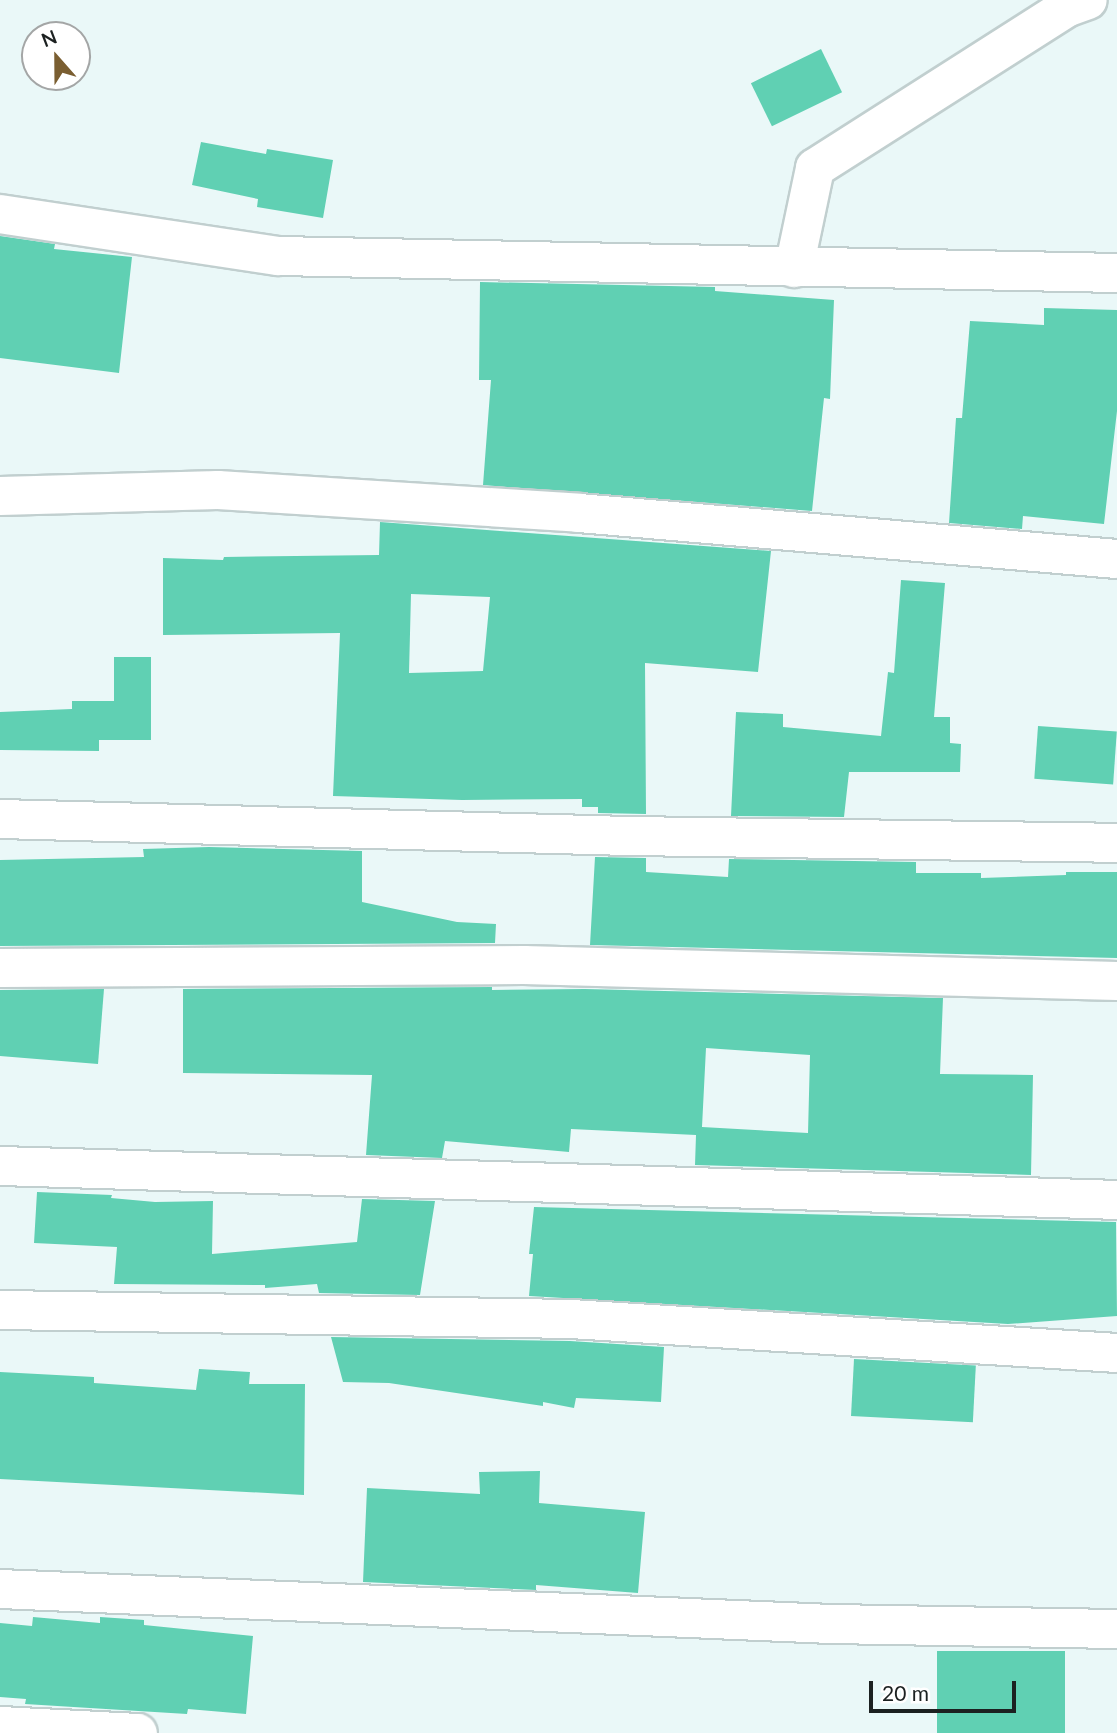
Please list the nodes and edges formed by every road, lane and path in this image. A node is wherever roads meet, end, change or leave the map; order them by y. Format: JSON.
{"nodes":[{"id":1,"x":1088,"y":0,"type":"edge"},
{"id":2,"x":0,"y":214,"type":"edge"},
{"id":3,"x":794,"y":268,"type":"junction"},
{"id":4,"x":1117,"y":273,"type":"edge"},
{"id":5,"x":0,"y":496,"type":"edge"},
{"id":6,"x":1117,"y":559,"type":"edge"},
{"id":7,"x":0,"y":819,"type":"edge"},
{"id":8,"x":1117,"y":843,"type":"edge"},
{"id":9,"x":0,"y":968,"type":"edge"},
{"id":10,"x":1117,"y":981,"type":"edge"},
{"id":11,"x":0,"y":1166,"type":"edge"},
{"id":12,"x":1117,"y":1200,"type":"edge"},
{"id":13,"x":0,"y":1310,"type":"edge"},
{"id":14,"x":1117,"y":1353,"type":"edge"},
{"id":15,"x":0,"y":1589,"type":"edge"},
{"id":16,"x":1117,"y":1629,"type":"edge"},
{"id":17,"x":0,"y":1726,"type":"edge"},
{"id":18,"x":138,"y":1733,"type":"edge"}],
"edges":[{"from":1,"to":3,"type":"street"},
{"from":2,"to":3,"type":"street"},
{"from":3,"to":4,"type":"street"},
{"from":5,"to":6,"type":"street"},
{"from":7,"to":8,"type":"street"},
{"from":9,"to":10,"type":"street"},
{"from":11,"to":12,"type":"street"},
{"from":13,"to":14,"type":"street"},
{"from":15,"to":16,"type":"street"},
{"from":17,"to":18,"type":"street"}]}
